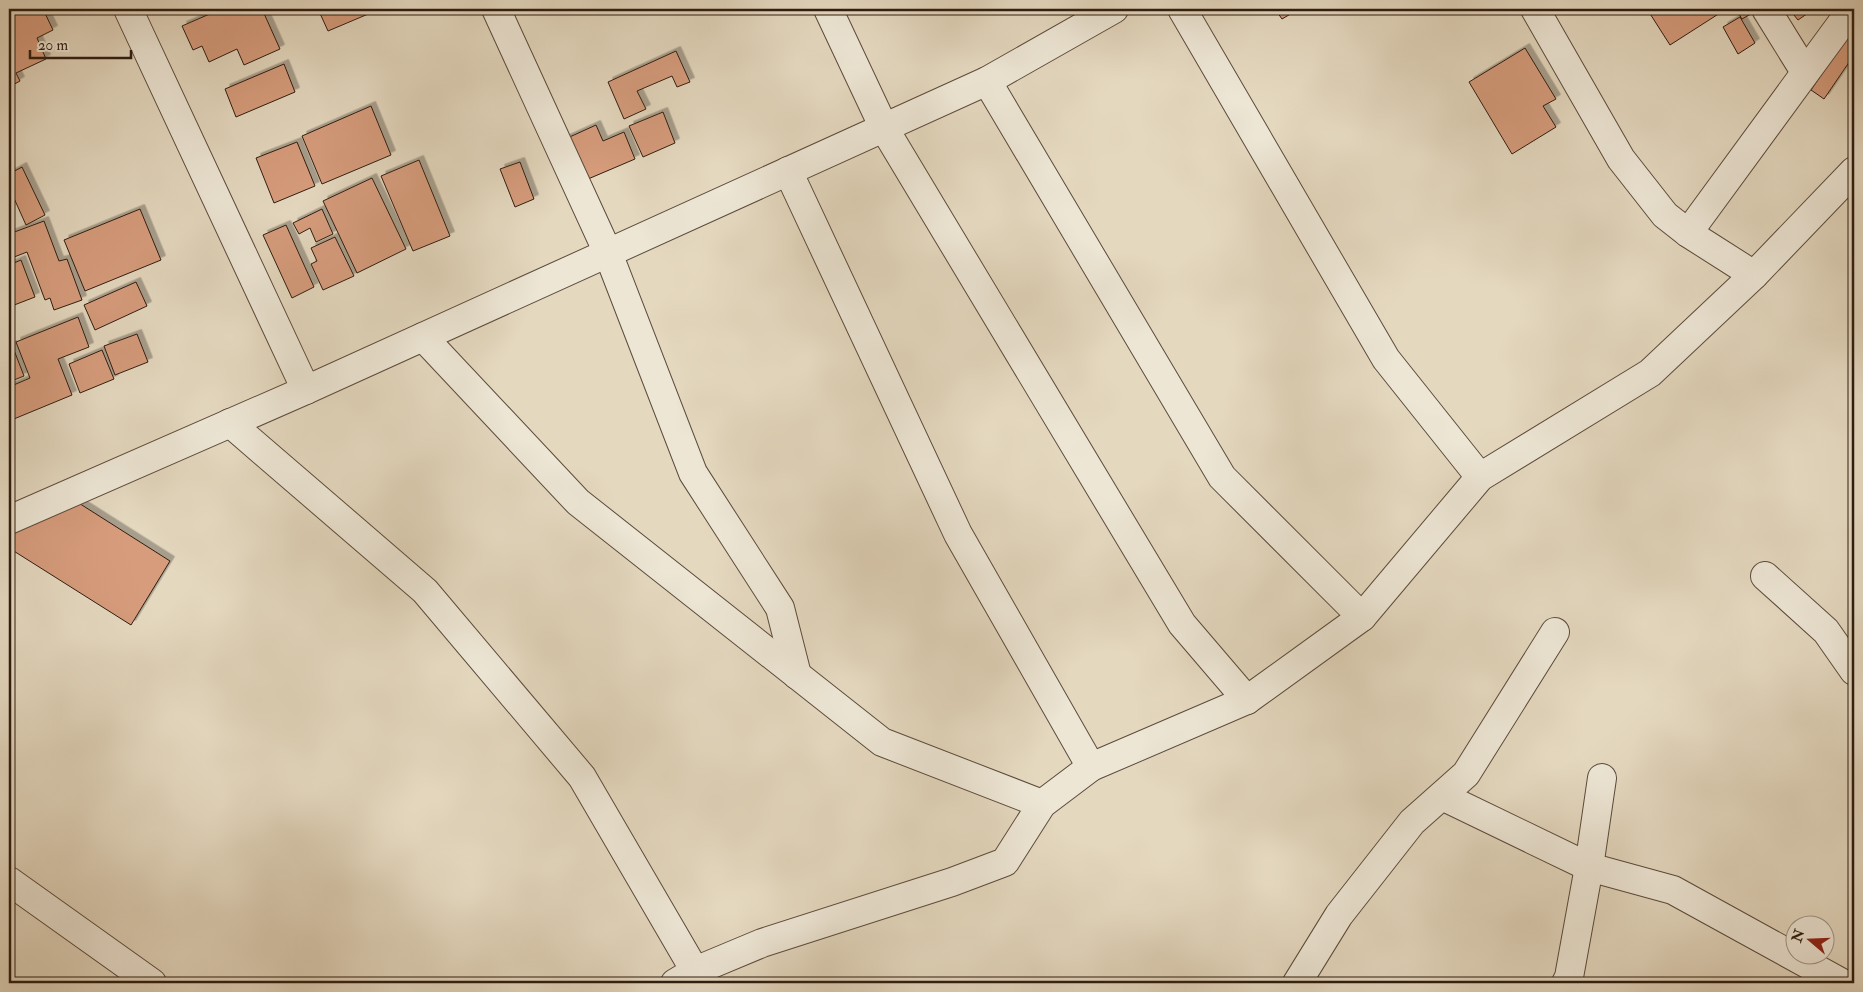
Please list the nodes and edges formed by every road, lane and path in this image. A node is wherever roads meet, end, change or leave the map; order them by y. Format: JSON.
{"nodes":[{"id":1,"x":128,"y":9,"type":"edge"},
{"id":2,"x":496,"y":9,"type":"edge"},
{"id":3,"x":828,"y":9,"type":"edge"},
{"id":4,"x":1114,"y":9,"type":"edge"},
{"id":5,"x":1182,"y":9,"type":"edge"},
{"id":6,"x":1534,"y":9,"type":"edge"},
{"id":7,"x":1766,"y":9,"type":"edge"},
{"id":8,"x":1852,"y":9,"type":"edge"},
{"id":9,"x":1805,"y":72,"type":"junction"},
{"id":10,"x":987,"y":81,"type":"junction"},
{"id":11,"x":884,"y":128,"type":"junction"},
{"id":12,"x":788,"y":171,"type":"junction"},
{"id":13,"x":1854,"y":171,"type":"edge"},
{"id":14,"x":1688,"y":232,"type":"junction"},
{"id":15,"x":608,"y":253,"type":"junction"},
{"id":16,"x":1754,"y":274,"type":"junction"},
{"id":17,"x":423,"y":337,"type":"junction"},
{"id":18,"x":306,"y":390,"type":"junction"},
{"id":19,"x":230,"y":423,"type":"junction"},
{"id":20,"x":1480,"y":478,"type":"junction"},
{"id":21,"x":9,"y":520,"type":"edge"},
{"id":22,"x":1765,"y":576,"type":"dead end"},
{"id":23,"x":1362,"y":618,"type":"junction"},
{"id":24,"x":1555,"y":632,"type":"dead end"},
{"id":25,"x":1854,"y":670,"type":"edge"},
{"id":26,"x":796,"y":675,"type":"junction"},
{"id":27,"x":1247,"y":700,"type":"junction"},
{"id":28,"x":1091,"y":767,"type":"junction"},
{"id":29,"x":1602,"y":778,"type":"dead end"},
{"id":30,"x":1442,"y":796,"type":"junction"},
{"id":31,"x":1042,"y":804,"type":"junction"},
{"id":32,"x":1589,"y":867,"type":"junction"},
{"id":33,"x":9,"y":881,"type":"edge"},
{"id":34,"x":685,"y":977,"type":"edge"},
{"id":35,"x":152,"y":983,"type":"edge"},
{"id":36,"x":1297,"y":983,"type":"edge"},
{"id":37,"x":1566,"y":983,"type":"edge"},
{"id":38,"x":1842,"y":983,"type":"edge"}],
"edges":[{"from":1,"to":18,"type":"street"},
{"from":2,"to":15,"type":"street"},
{"from":3,"to":11,"type":"street"},
{"from":4,"to":10,"type":"street"},
{"from":5,"to":20,"type":"street"},
{"from":6,"to":14,"type":"street"},
{"from":7,"to":9,"type":"street"},
{"from":8,"to":9,"type":"street"},
{"from":9,"to":14,"type":"street"},
{"from":10,"to":11,"type":"street"},
{"from":10,"to":23,"type":"street"},
{"from":11,"to":12,"type":"street"},
{"from":11,"to":27,"type":"street"},
{"from":12,"to":15,"type":"street"},
{"from":12,"to":28,"type":"street"},
{"from":13,"to":16,"type":"street"},
{"from":14,"to":16,"type":"street"},
{"from":15,"to":17,"type":"street"},
{"from":15,"to":26,"type":"street"},
{"from":16,"to":20,"type":"street"},
{"from":17,"to":18,"type":"street"},
{"from":17,"to":26,"type":"street"},
{"from":18,"to":19,"type":"street"},
{"from":19,"to":21,"type":"street"},
{"from":19,"to":34,"type":"street"},
{"from":20,"to":23,"type":"street"},
{"from":22,"to":25,"type":"street"},
{"from":23,"to":27,"type":"street"},
{"from":24,"to":30,"type":"street"},
{"from":26,"to":31,"type":"street"},
{"from":27,"to":28,"type":"street"},
{"from":28,"to":31,"type":"street"},
{"from":29,"to":32,"type":"street"},
{"from":30,"to":32,"type":"street"},
{"from":30,"to":36,"type":"street"},
{"from":31,"to":34,"type":"street"},
{"from":32,"to":37,"type":"street"},
{"from":32,"to":38,"type":"street"},
{"from":33,"to":35,"type":"street"}]}
